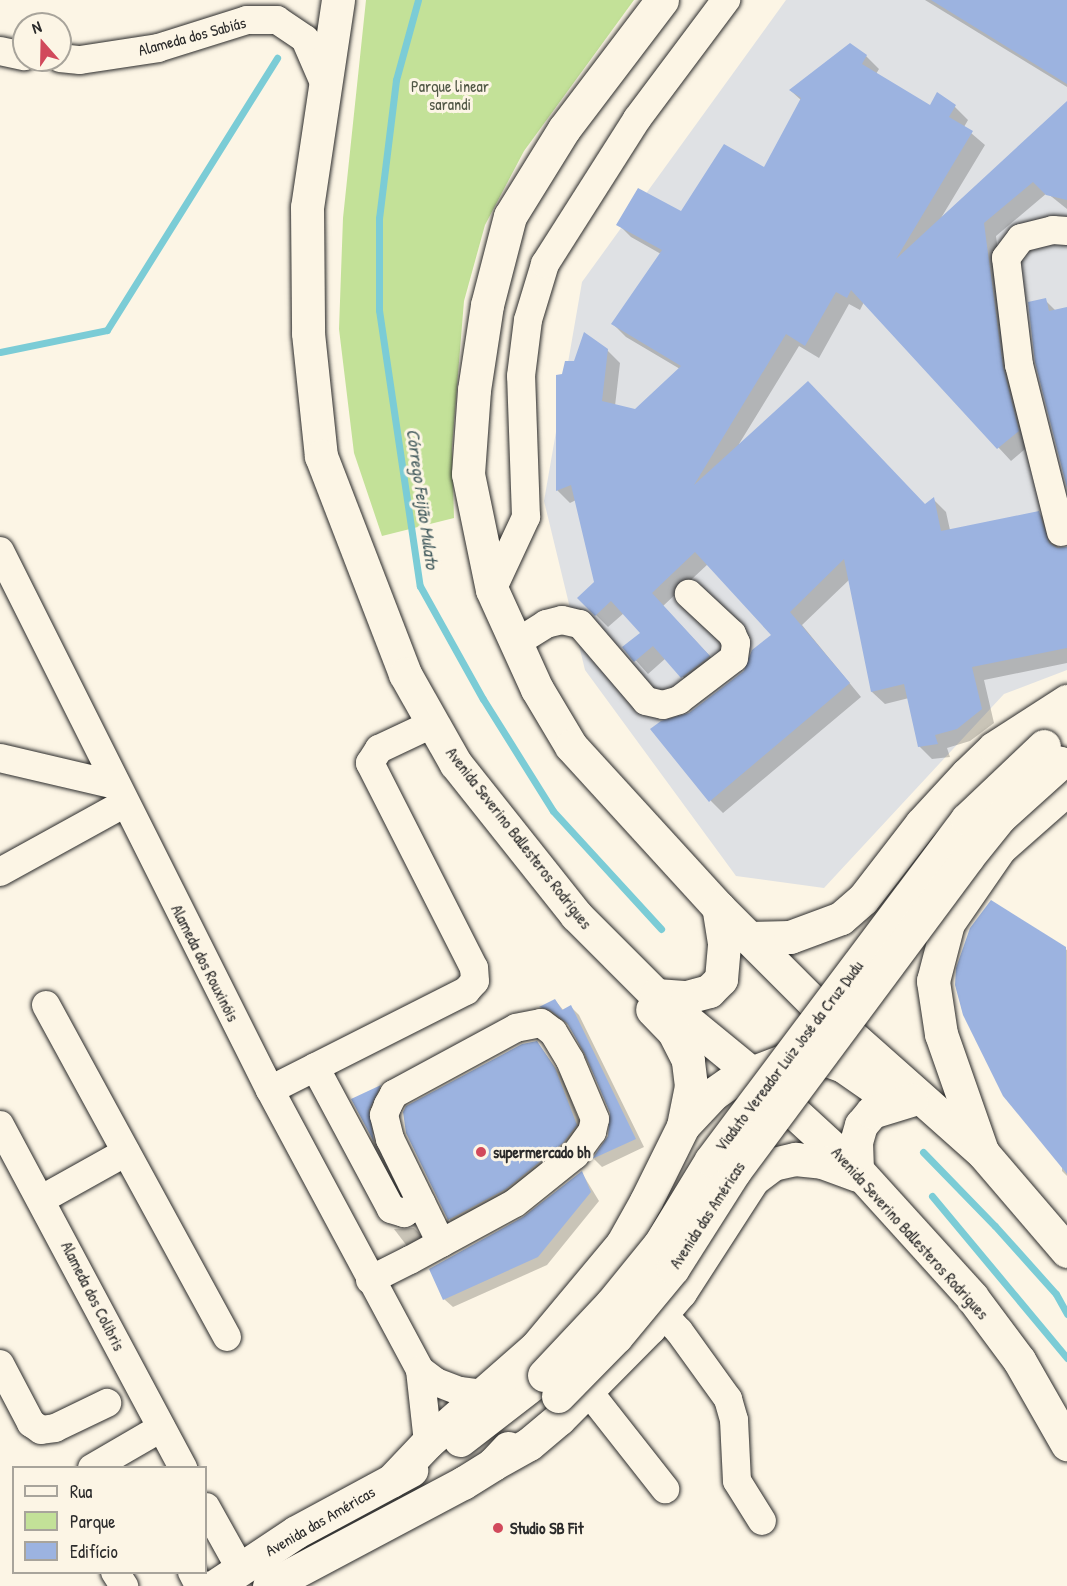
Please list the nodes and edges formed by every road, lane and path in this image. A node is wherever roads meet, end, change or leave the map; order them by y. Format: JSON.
{"nodes":[{"id":1,"x":338,"y":0,"type":"edge"},
{"id":2,"x":662,"y":0,"type":"edge"},
{"id":3,"x":726,"y":0,"type":"edge"},
{"id":4,"x":72,"y":59,"type":"edge"},
{"id":5,"x":325,"y":85,"type":"junction"},
{"id":6,"x":1067,"y":231,"type":"edge"},
{"id":7,"x":1061,"y":532,"type":"dead end"},
{"id":8,"x":0,"y":551,"type":"edge"},
{"id":9,"x":492,"y":590,"type":"junction"},
{"id":10,"x":689,"y":594,"type":"dead end"},
{"id":11,"x":516,"y":643,"type":"junction"},
{"id":12,"x":1067,"y":700,"type":"edge"},
{"id":13,"x":432,"y":724,"type":"junction"},
{"id":14,"x":1061,"y":757,"type":"edge"},
{"id":15,"x":0,"y":758,"type":"edge"},
{"id":16,"x":120,"y":794,"type":"junction"},
{"id":17,"x":0,"y":872,"type":"edge"},
{"id":18,"x":718,"y":907,"type":"junction"},
{"id":19,"x":576,"y":915,"type":"junction"},
{"id":20,"x":749,"y":938,"type":"junction"},
{"id":21,"x":656,"y":995,"type":"junction"},
{"id":22,"x":46,"y":1005,"type":"dead end"},
{"id":23,"x":315,"y":1067,"type":"junction"},
{"id":24,"x":750,"y":1071,"type":"junction"},
{"id":25,"x":270,"y":1090,"type":"junction"},
{"id":26,"x":907,"y":1101,"type":"junction"},
{"id":27,"x":0,"y":1125,"type":"edge"},
{"id":28,"x":683,"y":1126,"type":"junction"},
{"id":29,"x":126,"y":1152,"type":"junction"},
{"id":30,"x":983,"y":1153,"type":"junction"},
{"id":31,"x":9,"y":1163,"type":"edge"},
{"id":32,"x":860,"y":1173,"type":"junction"},
{"id":33,"x":42,"y":1199,"type":"junction"},
{"id":34,"x":422,"y":1203,"type":"junction"},
{"id":35,"x":441,"y":1243,"type":"junction"},
{"id":36,"x":1067,"y":1251,"type":"edge"},
{"id":37,"x":370,"y":1280,"type":"junction"},
{"id":38,"x":662,"y":1313,"type":"junction"},
{"id":39,"x":227,"y":1337,"type":"dead end"},
{"id":40,"x":0,"y":1364,"type":"edge"},
{"id":41,"x":420,"y":1370,"type":"junction"},
{"id":42,"x":563,"y":1387,"type":"junction"},
{"id":43,"x":485,"y":1394,"type":"junction"},
{"id":44,"x":107,"y":1403,"type":"dead end"},
{"id":45,"x":161,"y":1428,"type":"junction"},
{"id":46,"x":428,"y":1442,"type":"junction"},
{"id":47,"x":1067,"y":1444,"type":"edge"},
{"id":48,"x":130,"y":1458,"type":"edge"},
{"id":49,"x":96,"y":1466,"type":"edge"},
{"id":50,"x":182,"y":1466,"type":"edge"},
{"id":51,"x":391,"y":1481,"type":"junction"},
{"id":52,"x":665,"y":1489,"type":"dead end"},
{"id":53,"x":207,"y":1510,"type":"edge"},
{"id":54,"x":762,"y":1521,"type":"dead end"},
{"id":55,"x":228,"y":1577,"type":"edge"},
{"id":56,"x":269,"y":1586,"type":"edge"}],
"edges":[{"from":1,"to":5,"type":"main road","name":"Avenida Severino Ballesteros Rodrigues"},
{"from":2,"to":9,"type":"main road"},
{"from":3,"to":9,"type":"street"},
{"from":4,"to":5,"type":"street","name":"Alameda dos Sabiás"},
{"from":5,"to":13,"type":"main road","name":"Avenida Severino Ballesteros Rodrigues"},
{"from":6,"to":7,"type":"street"},
{"from":8,"to":16,"type":"street","name":"Alameda dos Rouxinóis"},
{"from":9,"to":11,"type":"main road"},
{"from":10,"to":11,"type":"street"},
{"from":11,"to":18,"type":"main road"},
{"from":12,"to":20,"type":"main road"},
{"from":13,"to":19,"type":"main road","name":"Avenida Severino Ballesteros Rodrigues"},
{"from":13,"to":23,"type":"street"},
{"from":14,"to":30,"type":"main road"},
{"from":14,"to":42,"type":"main road","name":"Viaduto Vereador Luiz José da Cruz Dudu","bridge":true},
{"from":15,"to":16,"type":"street"},
{"from":16,"to":17,"type":"street"},
{"from":16,"to":25,"type":"street","name":"Alameda dos Rouxinóis"},
{"from":18,"to":20,"type":"main road"},
{"from":18,"to":21,"type":"main road"},
{"from":19,"to":21,"type":"main road","name":"Avenida Severino Ballesteros Rodrigues"},
{"from":19,"to":28,"type":"main road"},
{"from":20,"to":26,"type":"main road"},
{"from":21,"to":24,"type":"main road","name":"Avenida Severino Ballesteros Rodrigues"},
{"from":22,"to":29,"type":"street"},
{"from":23,"to":25,"type":"street"},
{"from":23,"to":34,"type":"street"},
{"from":24,"to":26,"type":"main road"},
{"from":24,"to":28,"type":"main road"},
{"from":24,"to":32,"type":"main road","name":"Avenida Severino Ballesteros Rodrigues"},
{"from":25,"to":37,"type":"street","name":"Alameda dos Rouxinóis"},
{"from":26,"to":30,"type":"main road"},
{"from":26,"to":32,"type":"main road"},
{"from":27,"to":31,"type":"street","name":"Alameda dos Colíbris"},
{"from":28,"to":43,"type":"main road"},
{"from":29,"to":33,"type":"street"},
{"from":29,"to":39,"type":"street"},
{"from":30,"to":36,"type":"main road"},
{"from":31,"to":33,"type":"street","name":"Alameda dos Colíbris"},
{"from":32,"to":38,"type":"main road"},
{"from":32,"to":47,"type":"main road","name":"Avenida Severino Ballesteros Rodrigues"},
{"from":33,"to":45,"type":"street","name":"Alameda dos Colíbris"},
{"from":34,"to":35,"type":"street"},
{"from":34,"to":35,"type":"street"},
{"from":35,"to":37,"type":"street"},
{"from":37,"to":41,"type":"street","name":"Alameda dos Rouxinóis"},
{"from":38,"to":42,"type":"main road"},
{"from":38,"to":54,"type":"street"},
{"from":40,"to":44,"type":"street"},
{"from":41,"to":43,"type":"street","name":"Alameda dos Rouxinóis"},
{"from":41,"to":46,"type":"street","name":"Alameda dos Rouxinóis"},
{"from":42,"to":51,"type":"main road","name":"Avenida das Américas"},
{"from":42,"to":52,"type":"street"},
{"from":42,"to":56,"type":"main road","name":"Avenida das Américas"},
{"from":43,"to":46,"type":"main road"},
{"from":45,"to":48,"type":"street"},
{"from":45,"to":50,"type":"street","name":"Alameda dos Colíbris"},
{"from":46,"to":51,"type":"main road"},
{"from":48,"to":49,"type":"street"},
{"from":51,"to":55,"type":"main road","name":"Avenida das Américas"},
{"from":53,"to":55,"type":"street"}]}
